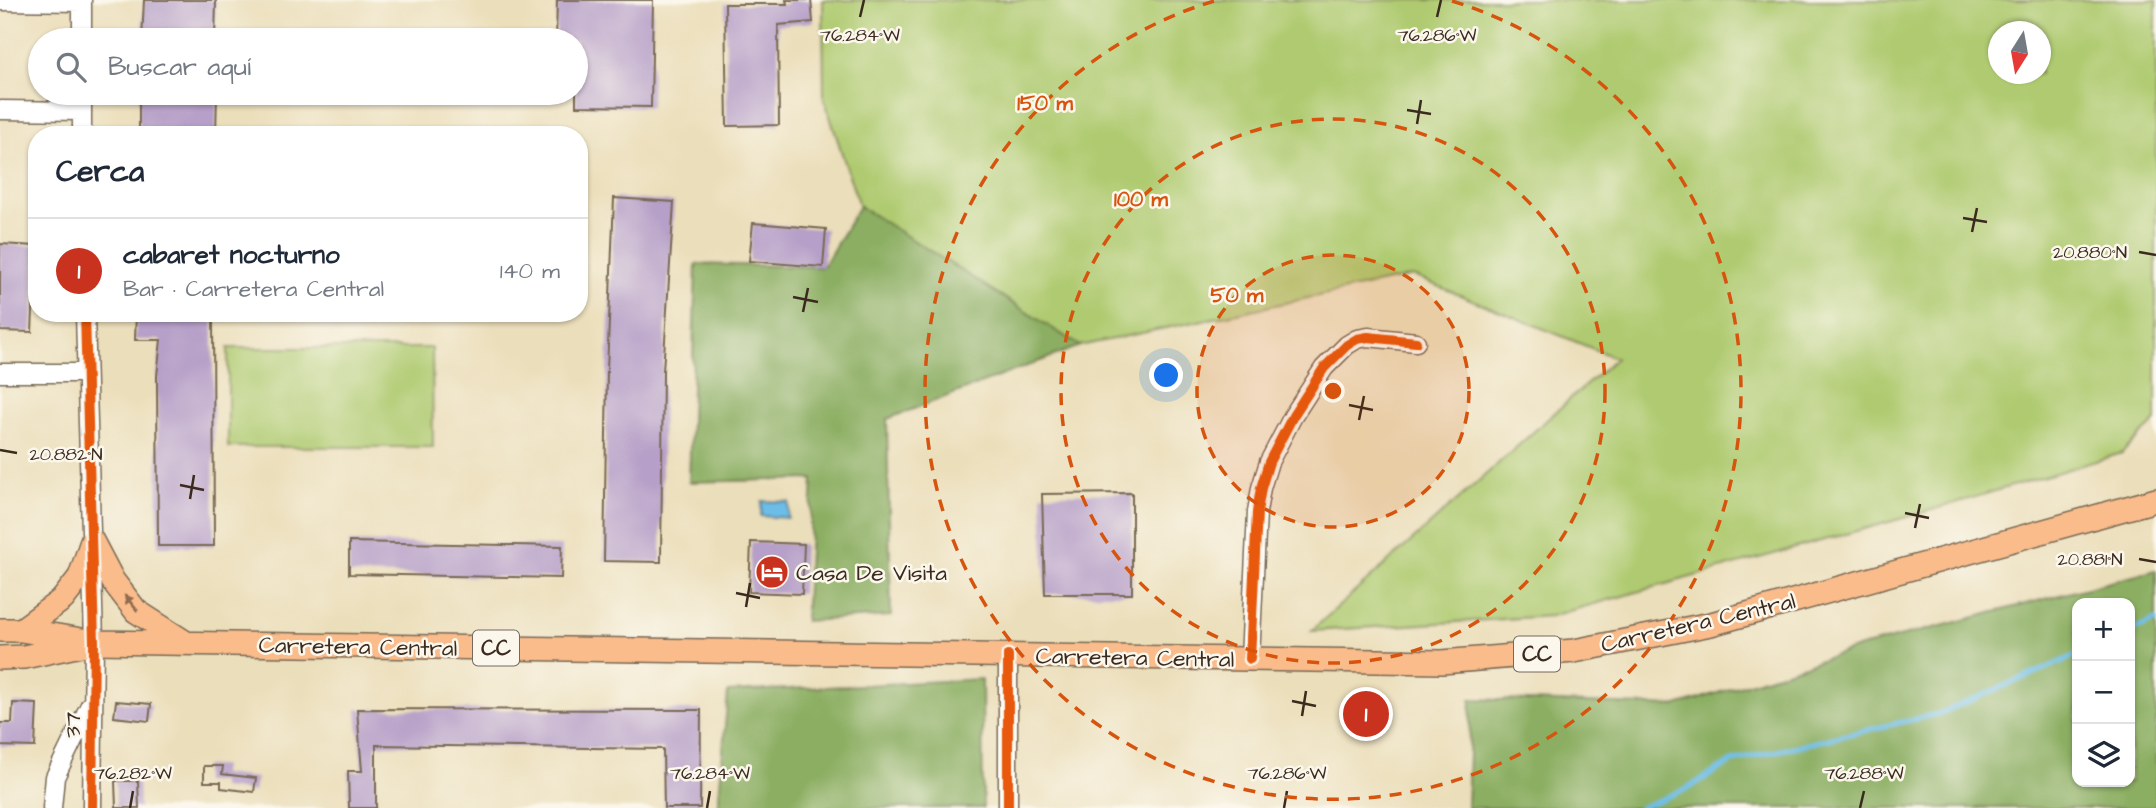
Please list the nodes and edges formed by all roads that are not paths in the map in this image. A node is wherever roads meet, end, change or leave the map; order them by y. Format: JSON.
{"nodes":[{"id":1,"x":0,"y":1,"type":"edge"},
{"id":2,"x":82,"y":1,"type":"edge"},
{"id":3,"x":82,"y":28,"type":"edge"},
{"id":4,"x":82,"y":105,"type":"edge"},
{"id":5,"x":0,"y":110,"type":"edge"},
{"id":6,"x":82,"y":111,"type":"junction"},
{"id":7,"x":82,"y":126,"type":"edge"},
{"id":8,"x":85,"y":322,"type":"edge"},
{"id":9,"x":1416,"y":342,"type":"dead end"},
{"id":10,"x":0,"y":373,"type":"edge"},
{"id":11,"x":86,"y":373,"type":"junction"},
{"id":12,"x":2156,"y":500,"type":"edge"},
{"id":13,"x":92,"y":541,"type":"junction"},
{"id":14,"x":10,"y":630,"type":"edge"},
{"id":15,"x":94,"y":642,"type":"junction"},
{"id":16,"x":186,"y":643,"type":"junction"},
{"id":17,"x":1008,"y":655,"type":"junction"},
{"id":18,"x":0,"y":657,"type":"edge"},
{"id":19,"x":1250,"y":659,"type":"junction"},
{"id":20,"x":93,"y":699,"type":"junction"},
{"id":21,"x":52,"y":808,"type":"edge"},
{"id":22,"x":92,"y":808,"type":"edge"},
{"id":23,"x":1008,"y":808,"type":"edge"}],
"edges":[{"from":1,"to":2,"type":"street"},
{"from":2,"to":3,"type":"street"},
{"from":4,"to":6,"type":"street"},
{"from":5,"to":6,"type":"street"},
{"from":6,"to":7,"type":"street"},
{"from":8,"to":11,"type":"street","name":"37"},
{"from":9,"to":19,"type":"street"},
{"from":10,"to":11,"type":"street"},
{"from":11,"to":13,"type":"street","name":"37"},
{"from":12,"to":19,"type":"main road","name":"Carretera Central","number":"CC"},
{"from":13,"to":14,"type":"main road"},
{"from":13,"to":15,"type":"street","name":"37"},
{"from":16,"to":13,"type":"main road","one_way":true},
{"from":14,"to":15,"type":"main road","name":"Carretera Central","number":"CC"},
{"from":15,"to":16,"type":"main road","name":"Carretera Central","number":"CC"},
{"from":15,"to":18,"type":"main road","name":"Carretera Central","number":"CC"},
{"from":15,"to":20,"type":"street","name":"37"},
{"from":16,"to":17,"type":"main road","name":"Carretera Central","number":"CC"},
{"from":17,"to":19,"type":"main road","name":"Carretera Central","number":"CC"},
{"from":17,"to":23,"type":"street"},
{"from":20,"to":21,"type":"street","name":"37"},
{"from":20,"to":22,"type":"street","name":"37"}]}
